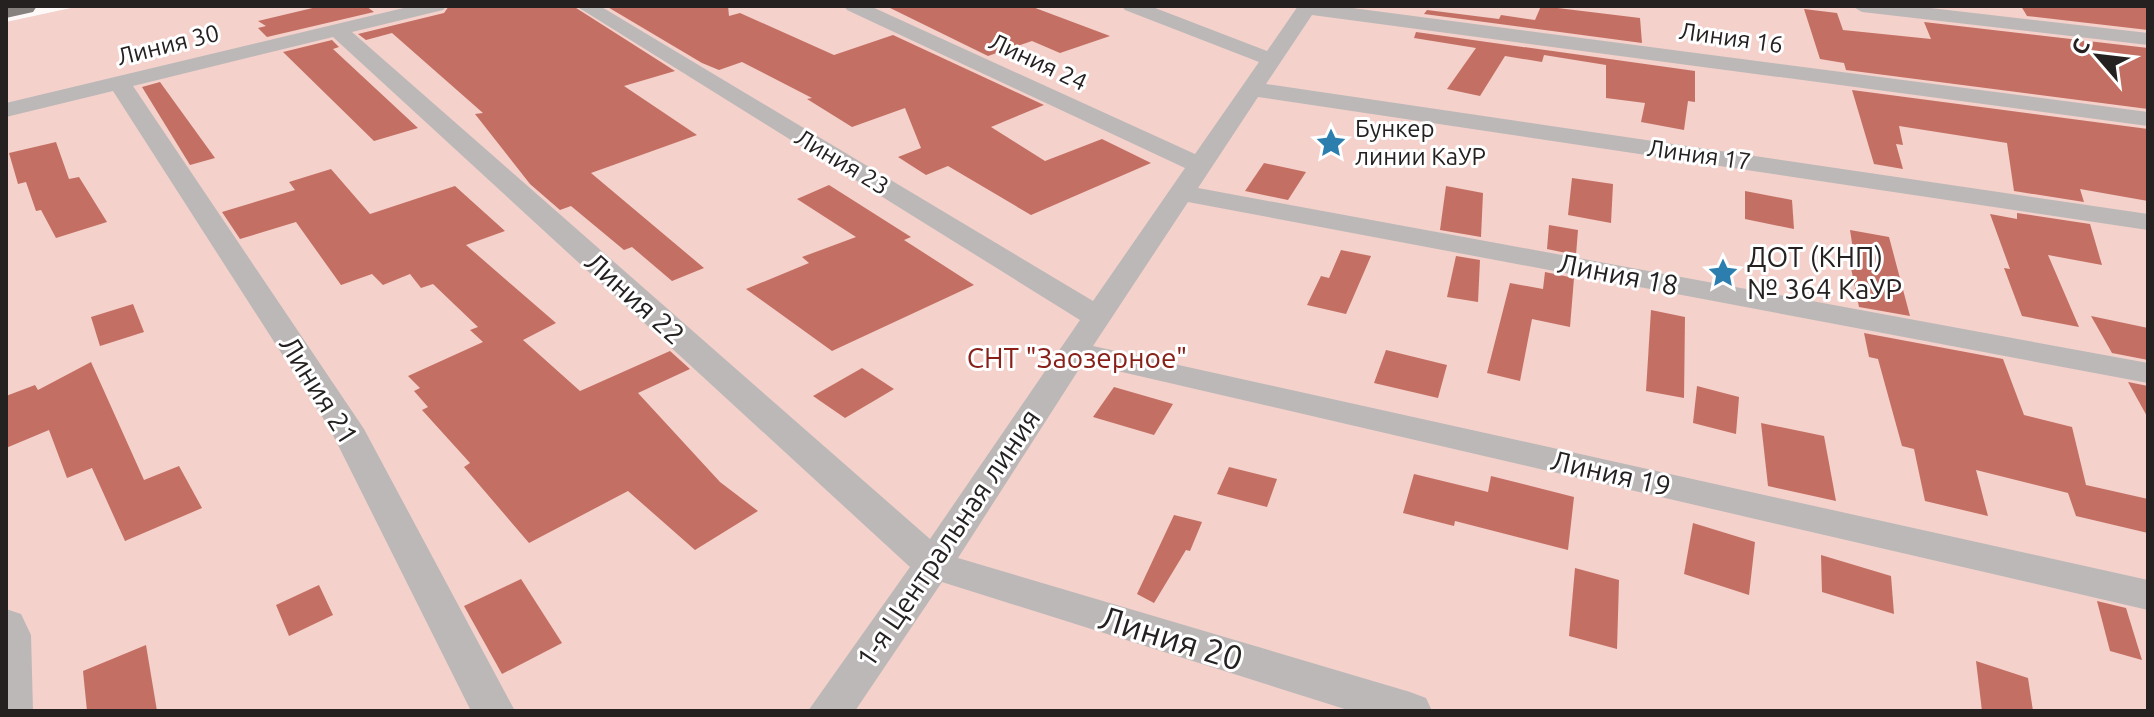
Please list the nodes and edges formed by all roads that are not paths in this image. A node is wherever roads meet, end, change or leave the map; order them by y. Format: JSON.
{"nodes":[{"id":1,"x":24,"y":6,"type":"edge"},
{"id":2,"x":436,"y":6,"type":"edge"},
{"id":3,"x":586,"y":6,"type":"edge"},
{"id":4,"x":854,"y":6,"type":"edge"},
{"id":5,"x":1132,"y":6,"type":"edge"},
{"id":6,"x":1862,"y":6,"type":"edge"},
{"id":7,"x":1307,"y":7,"type":"edge"},
{"id":8,"x":6,"y":10,"type":"edge"},
{"id":9,"x":337,"y":30,"type":"junction"},
{"id":10,"x":2148,"y":39,"type":"edge"},
{"id":11,"x":1270,"y":59,"type":"junction"},
{"id":12,"x":120,"y":84,"type":"junction"},
{"id":13,"x":1251,"y":89,"type":"junction"},
{"id":14,"x":6,"y":110,"type":"edge"},
{"id":15,"x":2148,"y":119,"type":"edge"},
{"id":16,"x":1201,"y":166,"type":"junction"},
{"id":17,"x":1182,"y":193,"type":"junction"},
{"id":18,"x":2148,"y":222,"type":"edge"},
{"id":19,"x":1097,"y":317,"type":"junction"},
{"id":20,"x":1074,"y":351,"type":"junction"},
{"id":21,"x":2148,"y":373,"type":"edge"},
{"id":22,"x":933,"y":565,"type":"junction"},
{"id":23,"x":2148,"y":595,"type":"edge"},
{"id":24,"x":6,"y":625,"type":"edge"},
{"id":25,"x":11,"y":711,"type":"edge"},
{"id":26,"x":493,"y":711,"type":"edge"},
{"id":27,"x":830,"y":711,"type":"edge"},
{"id":28,"x":1410,"y":711,"type":"edge"}],
"edges":[{"from":1,"to":8,"type":"main road"},
{"from":2,"to":9,"type":"street","name":"Линия 30"},
{"from":3,"to":19,"type":"street","name":"Линия 23"},
{"from":4,"to":16,"type":"street","name":"Линия 24"},
{"from":5,"to":11,"type":"street"},
{"from":6,"to":10,"type":"street"},
{"from":7,"to":11,"type":"street","name":"1-я Центральная линия"},
{"from":7,"to":15,"type":"street","name":"Линия 16"},
{"from":9,"to":12,"type":"street","name":"Линия 30"},
{"from":9,"to":22,"type":"street","name":"Линия 22"},
{"from":11,"to":13,"type":"street","name":"1-я Центральная линия"},
{"from":12,"to":14,"type":"street","name":"Линия 30"},
{"from":12,"to":26,"type":"street","name":"Линия 21"},
{"from":13,"to":16,"type":"street","name":"1-я Центральная линия"},
{"from":13,"to":18,"type":"street","name":"Линия 17"},
{"from":16,"to":17,"type":"street","name":"1-я Центральная линия"},
{"from":17,"to":19,"type":"street","name":"1-я Центральная линия"},
{"from":17,"to":21,"type":"street","name":"Линия 18"},
{"from":19,"to":20,"type":"street","name":"1-я Центральная линия"},
{"from":20,"to":22,"type":"street","name":"1-я Центральная линия"},
{"from":20,"to":23,"type":"street","name":"Линия 19"},
{"from":22,"to":27,"type":"street","name":"1-я Центральная линия"},
{"from":22,"to":28,"type":"street","name":"Линия 20"},
{"from":24,"to":25,"type":"street"}]}
